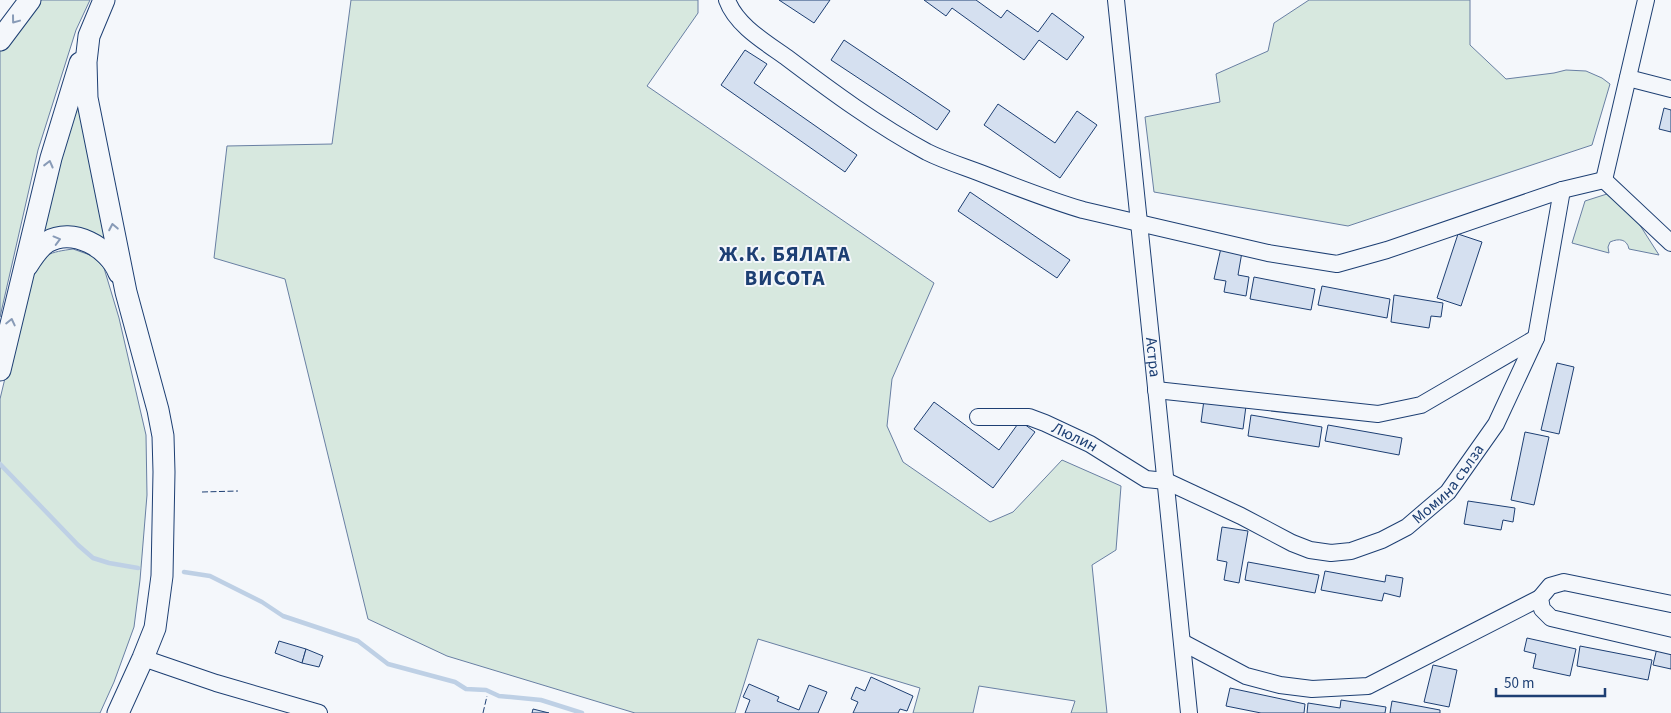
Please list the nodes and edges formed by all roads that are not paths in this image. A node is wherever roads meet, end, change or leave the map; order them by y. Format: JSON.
{"nodes":[{"id":1,"x":30,"y":0,"type":"edge"},
{"id":2,"x":104,"y":0,"type":"edge"},
{"id":3,"x":727,"y":0,"type":"edge"},
{"id":4,"x":1116,"y":0,"type":"edge"},
{"id":5,"x":1646,"y":0,"type":"edge"},
{"id":6,"x":89,"y":36,"type":"junction"},
{"id":7,"x":0,"y":40,"type":"edge"},
{"id":8,"x":1628,"y":78,"type":"junction"},
{"id":9,"x":1671,"y":89,"type":"edge"},
{"id":10,"x":1604,"y":180,"type":"junction"},
{"id":11,"x":1562,"y":190,"type":"junction"},
{"id":12,"x":1141,"y":224,"type":"junction"},
{"id":13,"x":1671,"y":243,"type":"edge"},
{"id":14,"x":23,"y":272,"type":"junction"},
{"id":15,"x":126,"y":292,"type":"junction"},
{"id":16,"x":1536,"y":338,"type":"junction"},
{"id":17,"x":0,"y":370,"type":"edge"},
{"id":18,"x":1156,"y":390,"type":"junction"},
{"id":19,"x":978,"y":417,"type":"dead end"},
{"id":20,"x":1166,"y":481,"type":"junction"},
{"id":21,"x":1540,"y":598,"type":"junction"},
{"id":22,"x":1671,"y":604,"type":"edge"},
{"id":23,"x":1182,"y":642,"type":"junction"},
{"id":24,"x":1671,"y":646,"type":"edge"},
{"id":25,"x":143,"y":658,"type":"junction"},
{"id":26,"x":118,"y":713,"type":"edge"},
{"id":27,"x":319,"y":713,"type":"edge"},
{"id":28,"x":1190,"y":713,"type":"edge"}],
"edges":[{"from":1,"to":7,"type":"main road","one_way":true},
{"from":2,"to":6,"type":"main road"},
{"from":3,"to":12,"type":"street"},
{"from":4,"to":12,"type":"street","name":"Астра"},
{"from":5,"to":8,"type":"street"},
{"from":14,"to":6,"type":"main road","one_way":true},
{"from":15,"to":6,"type":"main road","one_way":true},
{"from":8,"to":9,"type":"street"},
{"from":8,"to":10,"type":"street"},
{"from":10,"to":11,"type":"street"},
{"from":10,"to":13,"type":"street"},
{"from":11,"to":12,"type":"street"},
{"from":11,"to":16,"type":"street","name":"Момина сълза"},
{"from":12,"to":18,"type":"street","name":"Астра"},
{"from":14,"to":15,"type":"main road","one_way":true},
{"from":17,"to":14,"type":"main road","one_way":true},
{"from":15,"to":25,"type":"main road"},
{"from":16,"to":18,"type":"street"},
{"from":16,"to":20,"type":"street","name":"Момина сълза"},
{"from":18,"to":20,"type":"street","name":"Астра"},
{"from":19,"to":20,"type":"street","name":"Люлин"},
{"from":20,"to":23,"type":"street","name":"Астра"},
{"from":21,"to":22,"type":"street"},
{"from":21,"to":23,"type":"street"},
{"from":21,"to":24,"type":"street"},
{"from":23,"to":28,"type":"street","name":"Астра"},
{"from":25,"to":26,"type":"main road"},
{"from":25,"to":27,"type":"street"}]}
